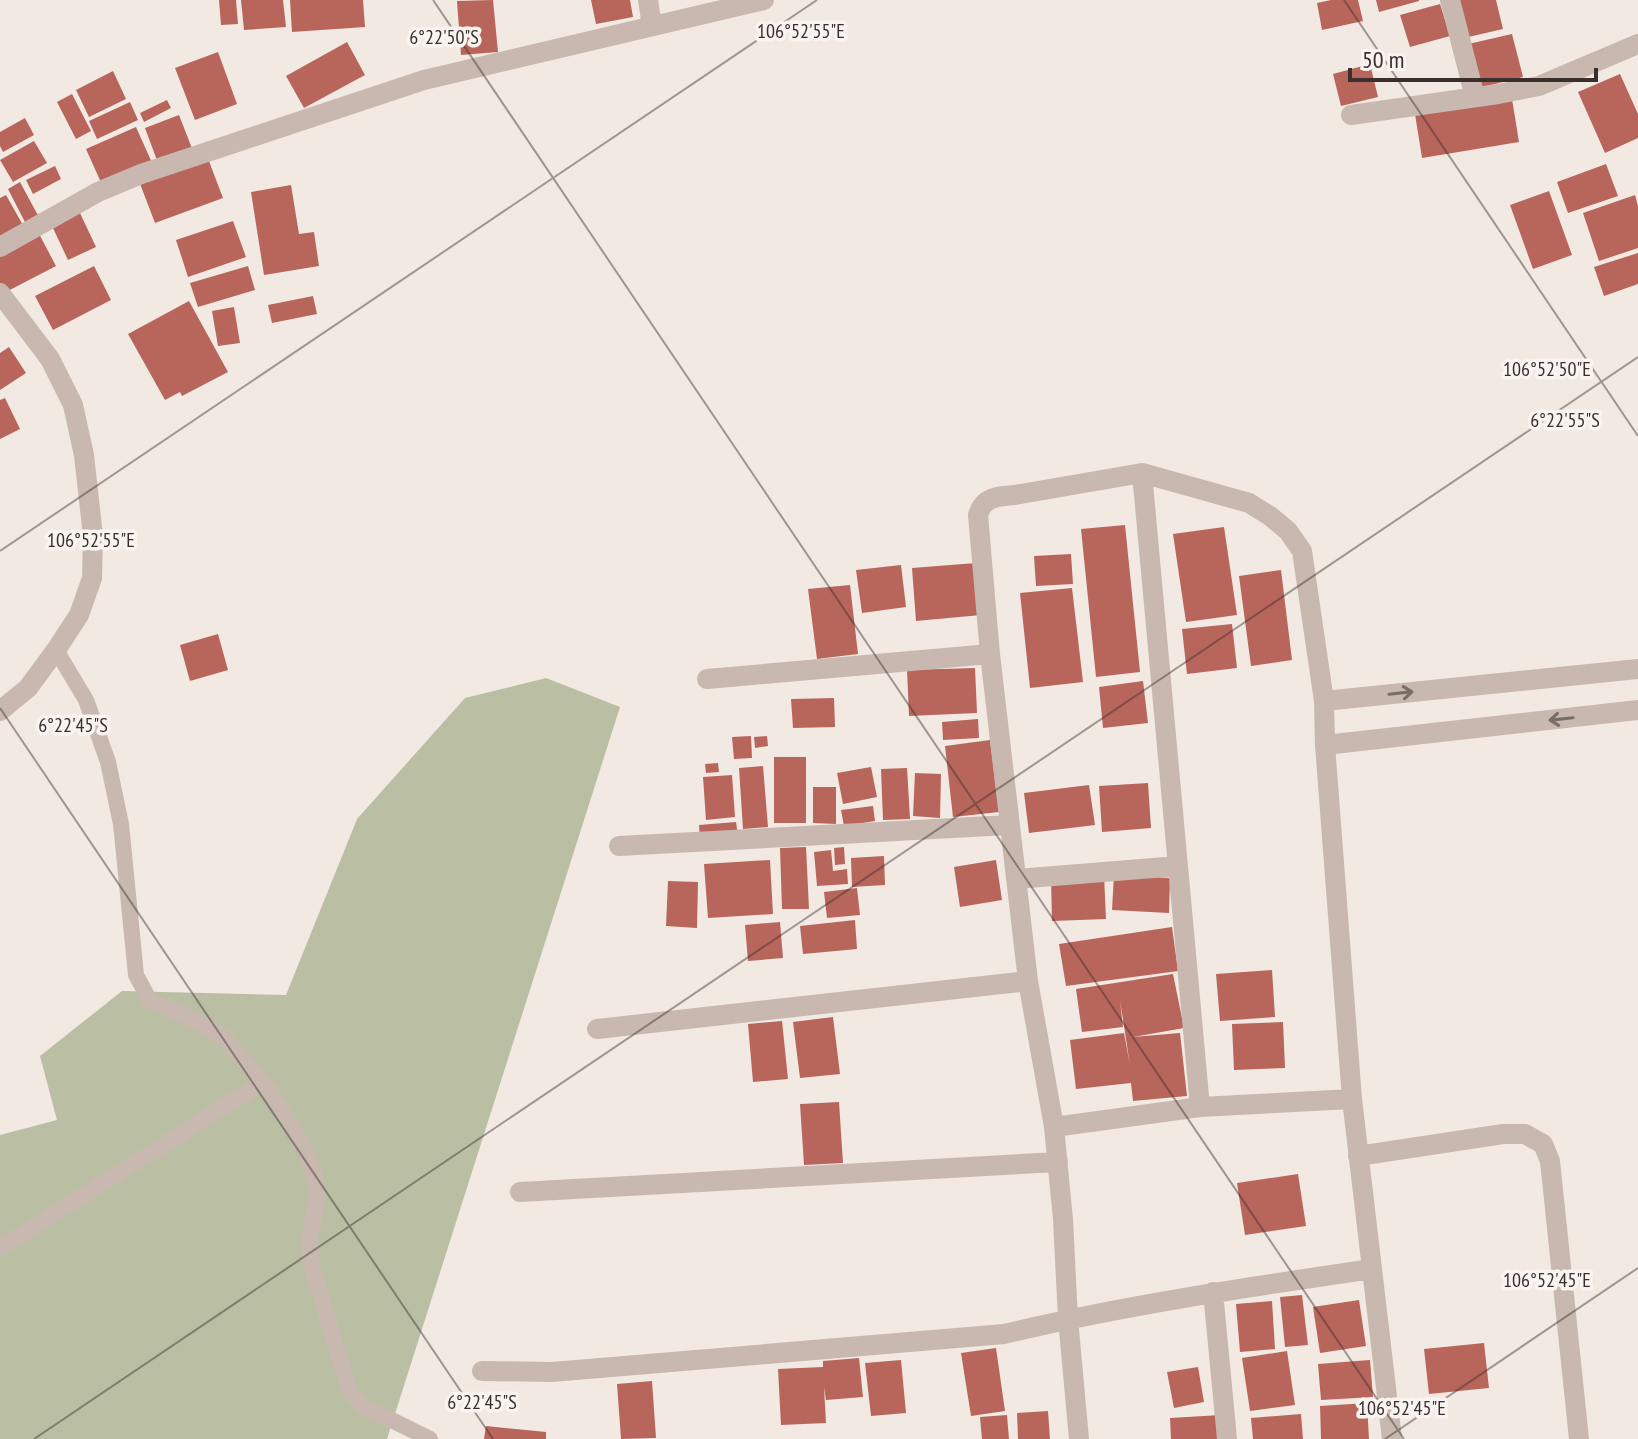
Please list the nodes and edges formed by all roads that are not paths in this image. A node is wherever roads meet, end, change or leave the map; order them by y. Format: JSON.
{"nodes":[{"id":1,"x":648,"y":0,"type":"edge"},
{"id":2,"x":764,"y":0,"type":"edge"},
{"id":3,"x":1450,"y":0,"type":"edge"},
{"id":4,"x":652,"y":26,"type":"junction"},
{"id":5,"x":1638,"y":44,"type":"edge"},
{"id":6,"x":1475,"y":97,"type":"junction"},
{"id":7,"x":1351,"y":115,"type":"dead end"},
{"id":8,"x":0,"y":247,"type":"edge"},
{"id":9,"x":0,"y":293,"type":"edge"},
{"id":10,"x":1142,"y":473,"type":"junction"},
{"id":11,"x":56,"y":650,"type":"junction"},
{"id":12,"x":990,"y":654,"type":"junction"},
{"id":13,"x":1638,"y":669,"type":"edge"},
{"id":14,"x":707,"y":679,"type":"dead end"},
{"id":15,"x":1324,"y":701,"type":"junction"},
{"id":16,"x":1638,"y":710,"type":"edge"},
{"id":17,"x":0,"y":711,"type":"edge"},
{"id":18,"x":1325,"y":745,"type":"junction"},
{"id":19,"x":1009,"y":825,"type":"junction"},
{"id":20,"x":619,"y":846,"type":"dead end"},
{"id":21,"x":1178,"y":866,"type":"junction"},
{"id":22,"x":1016,"y":879,"type":"junction"},
{"id":23,"x":1028,"y":981,"type":"junction"},
{"id":24,"x":597,"y":1029,"type":"dead end"},
{"id":25,"x":263,"y":1082,"type":"junction"},
{"id":26,"x":1352,"y":1099,"type":"junction"},
{"id":27,"x":1200,"y":1107,"type":"junction"},
{"id":28,"x":1054,"y":1127,"type":"junction"},
{"id":29,"x":1358,"y":1156,"type":"junction"},
{"id":30,"x":1058,"y":1162,"type":"junction"},
{"id":31,"x":520,"y":1192,"type":"dead end"},
{"id":32,"x":0,"y":1248,"type":"edge"},
{"id":33,"x":1372,"y":1269,"type":"junction"},
{"id":34,"x":1213,"y":1292,"type":"junction"},
{"id":35,"x":1068,"y":1319,"type":"junction"},
{"id":36,"x":482,"y":1371,"type":"dead end"},
{"id":37,"x":430,"y":1439,"type":"edge"},
{"id":38,"x":1079,"y":1439,"type":"edge"},
{"id":39,"x":1227,"y":1439,"type":"edge"},
{"id":40,"x":1392,"y":1439,"type":"edge"},
{"id":41,"x":1579,"y":1439,"type":"edge"}],
"edges":[{"from":1,"to":4,"type":"street"},
{"from":2,"to":4,"type":"street"},
{"from":3,"to":6,"type":"street"},
{"from":4,"to":8,"type":"street"},
{"from":5,"to":6,"type":"street"},
{"from":6,"to":7,"type":"street"},
{"from":9,"to":11,"type":"street"},
{"from":10,"to":12,"type":"street"},
{"from":10,"to":15,"type":"street"},
{"from":10,"to":21,"type":"street"},
{"from":11,"to":17,"type":"street"},
{"from":11,"to":25,"type":"lane"},
{"from":12,"to":14,"type":"street"},
{"from":12,"to":19,"type":"street"},
{"from":15,"to":13,"type":"street","one_way":true},
{"from":15,"to":18,"type":"street"},
{"from":16,"to":18,"type":"street","one_way":true},
{"from":18,"to":26,"type":"street"},
{"from":19,"to":20,"type":"street"},
{"from":19,"to":22,"type":"street"},
{"from":21,"to":22,"type":"street"},
{"from":21,"to":27,"type":"street"},
{"from":22,"to":23,"type":"street"},
{"from":23,"to":24,"type":"street"},
{"from":23,"to":28,"type":"street"},
{"from":25,"to":32,"type":"lane"},
{"from":25,"to":37,"type":"lane"},
{"from":26,"to":27,"type":"street"},
{"from":26,"to":29,"type":"street"},
{"from":27,"to":28,"type":"street"},
{"from":28,"to":30,"type":"street"},
{"from":29,"to":33,"type":"street"},
{"from":29,"to":41,"type":"street"},
{"from":30,"to":31,"type":"street"},
{"from":30,"to":35,"type":"street"},
{"from":33,"to":34,"type":"street"},
{"from":33,"to":40,"type":"street"},
{"from":34,"to":35,"type":"street"},
{"from":34,"to":39,"type":"street"},
{"from":35,"to":36,"type":"street"},
{"from":35,"to":38,"type":"street"}]}
